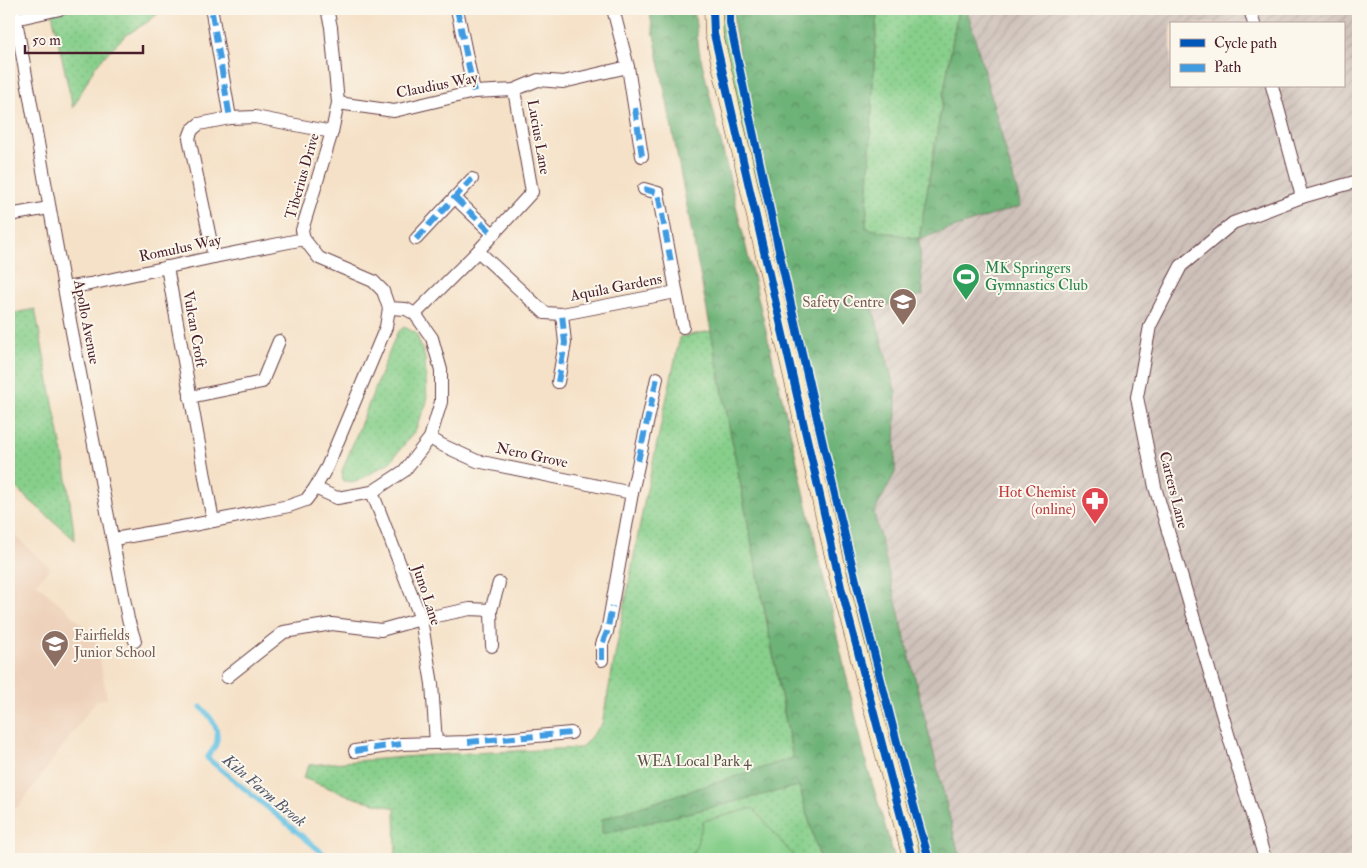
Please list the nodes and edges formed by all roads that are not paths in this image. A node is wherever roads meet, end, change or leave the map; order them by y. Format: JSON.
{"nodes":[{"id":1,"x":60,"y":9,"type":"edge"},
{"id":2,"x":327,"y":9,"type":"edge"},
{"id":3,"x":457,"y":9,"type":"edge"},
{"id":4,"x":613,"y":9,"type":"edge"},
{"id":5,"x":713,"y":9,"type":"edge"},
{"id":6,"x":1250,"y":9,"type":"edge"},
{"id":7,"x":212,"y":13,"type":"dead end"},
{"id":8,"x":14,"y":14,"type":"edge"},
{"id":9,"x":1253,"y":22,"type":"edge"},
{"id":10,"x":628,"y":67,"type":"junction"},
{"id":11,"x":1273,"y":88,"type":"edge"},
{"id":12,"x":514,"y":90,"type":"junction"},
{"id":13,"x":474,"y":92,"type":"junction"},
{"id":14,"x":338,"y":103,"type":"junction"},
{"id":15,"x":230,"y":118,"type":"junction"},
{"id":16,"x":332,"y":132,"type":"junction"},
{"id":17,"x":642,"y":156,"type":"dead end"},
{"id":18,"x":472,"y":179,"type":"dead end"},
{"id":19,"x":1358,"y":181,"type":"edge"},
{"id":20,"x":644,"y":189,"type":"dead end"},
{"id":21,"x":1302,"y":197,"type":"junction"},
{"id":22,"x":455,"y":198,"type":"junction"},
{"id":23,"x":49,"y":208,"type":"junction"},
{"id":24,"x":9,"y":215,"type":"edge"},
{"id":25,"x":493,"y":234,"type":"junction"},
{"id":26,"x":416,"y":238,"type":"dead end"},
{"id":27,"x":304,"y":239,"type":"junction"},
{"id":28,"x":478,"y":251,"type":"junction"},
{"id":29,"x":214,"y":257,"type":"junction"},
{"id":30,"x":167,"y":267,"type":"junction"},
{"id":31,"x":64,"y":288,"type":"junction"},
{"id":32,"x":676,"y":292,"type":"junction"},
{"id":33,"x":389,"y":308,"type":"junction"},
{"id":34,"x":415,"y":314,"type":"junction"},
{"id":35,"x":562,"y":314,"type":"junction"},
{"id":36,"x":683,"y":327,"type":"dead end"},
{"id":37,"x":279,"y":341,"type":"dead end"},
{"id":38,"x":656,"y":378,"type":"dead end"},
{"id":39,"x":558,"y":382,"type":"dead end"},
{"id":40,"x":190,"y":397,"type":"junction"},
{"id":41,"x":430,"y":438,"type":"junction"},
{"id":42,"x":315,"y":488,"type":"junction"},
{"id":43,"x":372,"y":492,"type":"junction"},
{"id":44,"x":632,"y":493,"type":"junction"},
{"id":45,"x":213,"y":521,"type":"junction"},
{"id":46,"x":114,"y":539,"type":"junction"},
{"id":47,"x":499,"y":583,"type":"dead end"},
{"id":48,"x":491,"y":610,"type":"junction"},
{"id":49,"x":421,"y":619,"type":"junction"},
{"id":50,"x":135,"y":641,"type":"dead end"},
{"id":51,"x":492,"y":646,"type":"dead end"},
{"id":52,"x":602,"y":660,"type":"dead end"},
{"id":53,"x":227,"y":678,"type":"dead end"},
{"id":54,"x":571,"y":733,"type":"dead end"},
{"id":55,"x":436,"y":743,"type":"junction"},
{"id":56,"x":355,"y":751,"type":"dead end"},
{"id":57,"x":912,"y":859,"type":"edge"},
{"id":58,"x":1265,"y":859,"type":"edge"}],
"edges":[{"from":1,"to":8,"type":"street"},
{"from":2,"to":14,"type":"street","name":"Tiberius Drive"},
{"from":3,"to":13,"type":"street"},
{"from":4,"to":10,"type":"street"},
{"from":5,"to":57,"type":"street"},
{"from":6,"to":9,"type":"street"},
{"from":7,"to":15,"type":"street"},
{"from":8,"to":23,"type":"street","name":"Apollo Avenue"},
{"from":10,"to":12,"type":"street","name":"Claudius Way"},
{"from":10,"to":17,"type":"street"},
{"from":11,"to":21,"type":"street"},
{"from":12,"to":13,"type":"street","name":"Claudius Way"},
{"from":12,"to":25,"type":"street","name":"Lucius Lane"},
{"from":13,"to":14,"type":"street","name":"Claudius Way"},
{"from":14,"to":16,"type":"street","name":"Tiberius Drive"},
{"from":15,"to":16,"type":"street"},
{"from":15,"to":29,"type":"street"},
{"from":16,"to":27,"type":"street","name":"Tiberius Drive"},
{"from":18,"to":22,"type":"street"},
{"from":19,"to":21,"type":"street","name":"Carters Lane"},
{"from":20,"to":32,"type":"street","name":"Aquila Gardens"},
{"from":21,"to":58,"type":"street","name":"Carters Lane"},
{"from":22,"to":25,"type":"street"},
{"from":22,"to":26,"type":"street"},
{"from":23,"to":24,"type":"street"},
{"from":23,"to":31,"type":"street","name":"Apollo Avenue"},
{"from":25,"to":28,"type":"street","name":"Lucius Lane"},
{"from":27,"to":29,"type":"street","name":"Romulus Way"},
{"from":27,"to":33,"type":"street","name":"Tiberius Drive"},
{"from":28,"to":34,"type":"street","name":"Lucius Lane"},
{"from":28,"to":35,"type":"street","name":"Aquila Gardens"},
{"from":29,"to":30,"type":"street","name":"Romulus Way"},
{"from":30,"to":31,"type":"street","name":"Romulus Way"},
{"from":30,"to":40,"type":"street","name":"Vulcan Croft"},
{"from":31,"to":46,"type":"street","name":"Apollo Avenue"},
{"from":32,"to":35,"type":"street","name":"Aquila Gardens"},
{"from":32,"to":36,"type":"street","name":"Aquila Gardens"},
{"from":33,"to":34,"type":"street"},
{"from":33,"to":42,"type":"street"},
{"from":34,"to":41,"type":"street"},
{"from":35,"to":39,"type":"street","name":"Aquila Gardens"},
{"from":37,"to":40,"type":"street"},
{"from":38,"to":44,"type":"street"},
{"from":40,"to":45,"type":"street","name":"Vulcan Croft"},
{"from":41,"to":43,"type":"street"},
{"from":41,"to":44,"type":"street","name":"Nero Grove"},
{"from":42,"to":43,"type":"street"},
{"from":42,"to":45,"type":"street"},
{"from":43,"to":49,"type":"street","name":"Juno Lane"},
{"from":44,"to":52,"type":"street"},
{"from":45,"to":46,"type":"street"},
{"from":46,"to":50,"type":"street","name":"Apollo Avenue"},
{"from":47,"to":48,"type":"street"},
{"from":48,"to":49,"type":"street"},
{"from":48,"to":51,"type":"street"},
{"from":49,"to":53,"type":"street"},
{"from":49,"to":55,"type":"street","name":"Juno Lane"},
{"from":54,"to":55,"type":"street"},
{"from":55,"to":56,"type":"street"}]}
